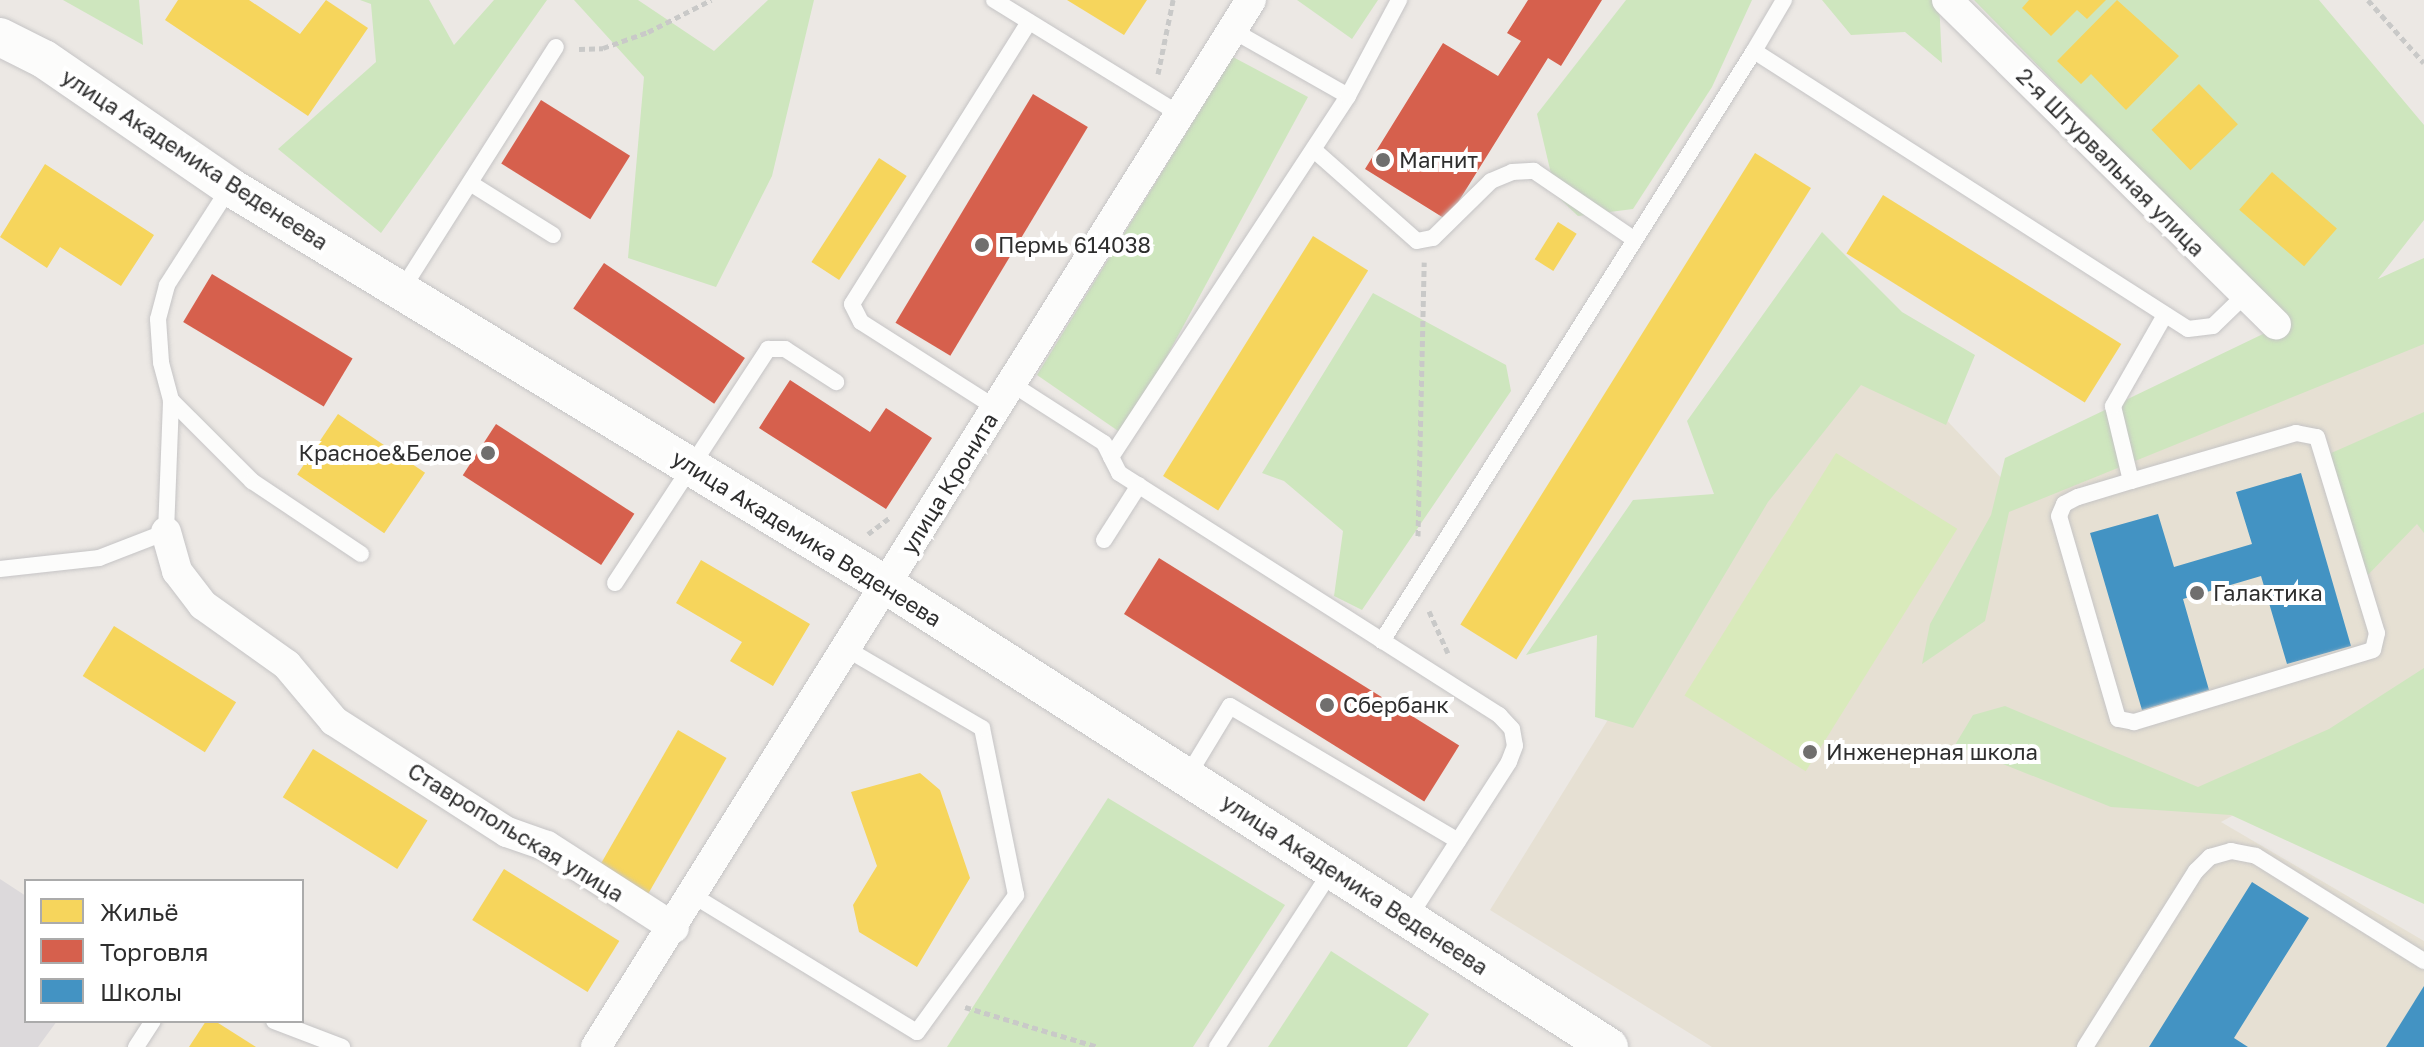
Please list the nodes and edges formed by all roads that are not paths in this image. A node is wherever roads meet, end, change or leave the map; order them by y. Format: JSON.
{"nodes":[{"id":1,"x":994,"y":0,"type":"edge"},
{"id":2,"x":1251,"y":0,"type":"edge"},
{"id":3,"x":1399,"y":0,"type":"edge"},
{"id":4,"x":1784,"y":0,"type":"edge"},
{"id":5,"x":1947,"y":0,"type":"edge"},
{"id":6,"x":1029,"y":22,"type":"junction"},
{"id":7,"x":1232,"y":30,"type":"junction"},
{"id":8,"x":0,"y":37,"type":"edge"},
{"id":9,"x":556,"y":47,"type":"road end"},
{"id":10,"x":1754,"y":51,"type":"junction"},
{"id":11,"x":1348,"y":96,"type":"junction"},
{"id":12,"x":1179,"y":114,"type":"junction"},
{"id":13,"x":1314,"y":150,"type":"junction"},
{"id":14,"x":470,"y":183,"type":"junction"},
{"id":15,"x":230,"y":187,"type":"junction"},
{"id":16,"x":553,"y":235,"type":"dead end"},
{"id":17,"x":1635,"y":240,"type":"junction"},
{"id":18,"x":401,"y":291,"type":"junction"},
{"id":19,"x":2245,"y":295,"type":"junction"},
{"id":20,"x":2165,"y":315,"type":"junction"},
{"id":21,"x":2276,"y":325,"type":"dead end"},
{"id":22,"x":836,"y":382,"type":"dead end"},
{"id":23,"x":1004,"y":396,"type":"junction"},
{"id":24,"x":171,"y":400,"type":"junction"},
{"id":25,"x":1111,"y":457,"type":"junction"},
{"id":26,"x":690,"y":466,"type":"junction"},
{"id":27,"x":2131,"y":481,"type":"junction"},
{"id":28,"x":1139,"y":485,"type":"junction"},
{"id":29,"x":166,"y":532,"type":"junction"},
{"id":30,"x":1104,"y":540,"type":"dead end"},
{"id":31,"x":361,"y":554,"type":"dead end"},
{"id":32,"x":0,"y":569,"type":"edge"},
{"id":33,"x":615,"y":583,"type":"dead end"},
{"id":34,"x":886,"y":585,"type":"junction"},
{"id":35,"x":1382,"y":641,"type":"junction"},
{"id":36,"x":847,"y":649,"type":"junction"},
{"id":37,"x":1187,"y":777,"type":"junction"},
{"id":38,"x":1458,"y":841,"type":"junction"},
{"id":39,"x":1332,"y":870,"type":"junction"},
{"id":40,"x":694,"y":896,"type":"junction"},
{"id":41,"x":1408,"y":919,"type":"junction"},
{"id":42,"x":674,"y":928,"type":"junction"},
{"id":43,"x":2424,"y":961,"type":"edge"},
{"id":44,"x":152,"y":1023,"type":"edge"},
{"id":45,"x":279,"y":1023,"type":"edge"},
{"id":46,"x":136,"y":1047,"type":"edge"},
{"id":47,"x":342,"y":1047,"type":"edge"},
{"id":48,"x":596,"y":1047,"type":"edge"},
{"id":49,"x":1217,"y":1047,"type":"edge"},
{"id":50,"x":1609,"y":1047,"type":"edge"},
{"id":51,"x":2085,"y":1047,"type":"edge"}],
"edges":[{"from":1,"to":6,"type":"lane"},
{"from":2,"to":7,"type":"street","name":"улица Кронита"},
{"from":3,"to":11,"type":"lane"},
{"from":4,"to":10,"type":"lane"},
{"from":5,"to":19,"type":"street","name":"2-я Штурвальная улица"},
{"from":6,"to":12,"type":"lane"},
{"from":6,"to":23,"type":"lane"},
{"from":7,"to":11,"type":"lane"},
{"from":7,"to":12,"type":"street","name":"улица Кронита"},
{"from":8,"to":15,"type":"street","name":"улица Академика Веденеева"},
{"from":9,"to":14,"type":"lane"},
{"from":10,"to":17,"type":"lane"},
{"from":10,"to":20,"type":"lane"},
{"from":11,"to":13,"type":"lane"},
{"from":12,"to":23,"type":"street","name":"улица Кронита"},
{"from":13,"to":17,"type":"lane"},
{"from":13,"to":25,"type":"lane"},
{"from":14,"to":16,"type":"lane"},
{"from":14,"to":18,"type":"lane"},
{"from":15,"to":18,"type":"street","name":"улица Академика Веденеева"},
{"from":15,"to":24,"type":"lane"},
{"from":17,"to":35,"type":"lane"},
{"from":18,"to":26,"type":"street","name":"улица Академика Веденеева"},
{"from":19,"to":20,"type":"lane"},
{"from":19,"to":21,"type":"street","name":"2-я Штурвальная улица"},
{"from":20,"to":27,"type":"lane"},
{"from":22,"to":26,"type":"lane"},
{"from":23,"to":25,"type":"lane"},
{"from":23,"to":34,"type":"street","name":"улица Кронита"},
{"from":24,"to":29,"type":"lane"},
{"from":24,"to":31,"type":"lane"},
{"from":25,"to":28,"type":"lane"},
{"from":26,"to":33,"type":"lane"},
{"from":26,"to":34,"type":"street","name":"улица Академика Веденеева"},
{"from":27,"to":27,"type":"lane"},
{"from":28,"to":30,"type":"lane"},
{"from":28,"to":35,"type":"lane"},
{"from":29,"to":32,"type":"lane"},
{"from":29,"to":42,"type":"street","name":"Ставропольская улица"},
{"from":34,"to":36,"type":"street","name":"улица Кронита"},
{"from":34,"to":37,"type":"street","name":"улица Академика Веденеева"},
{"from":35,"to":38,"type":"lane"},
{"from":36,"to":40,"type":"street","name":"улица Кронита"},
{"from":36,"to":40,"type":"lane"},
{"from":37,"to":38,"type":"lane"},
{"from":37,"to":39,"type":"street","name":"улица Академика Веденеева"},
{"from":38,"to":41,"type":"lane"},
{"from":39,"to":41,"type":"street","name":"улица Академика Веденеева"},
{"from":39,"to":49,"type":"lane"},
{"from":40,"to":42,"type":"street","name":"улица Кронита"},
{"from":41,"to":50,"type":"street","name":"улица Академика Веденеева"},
{"from":42,"to":48,"type":"street","name":"улица Кронита"},
{"from":43,"to":51,"type":"lane"},
{"from":44,"to":46,"type":"lane"},
{"from":45,"to":47,"type":"lane"}]}
